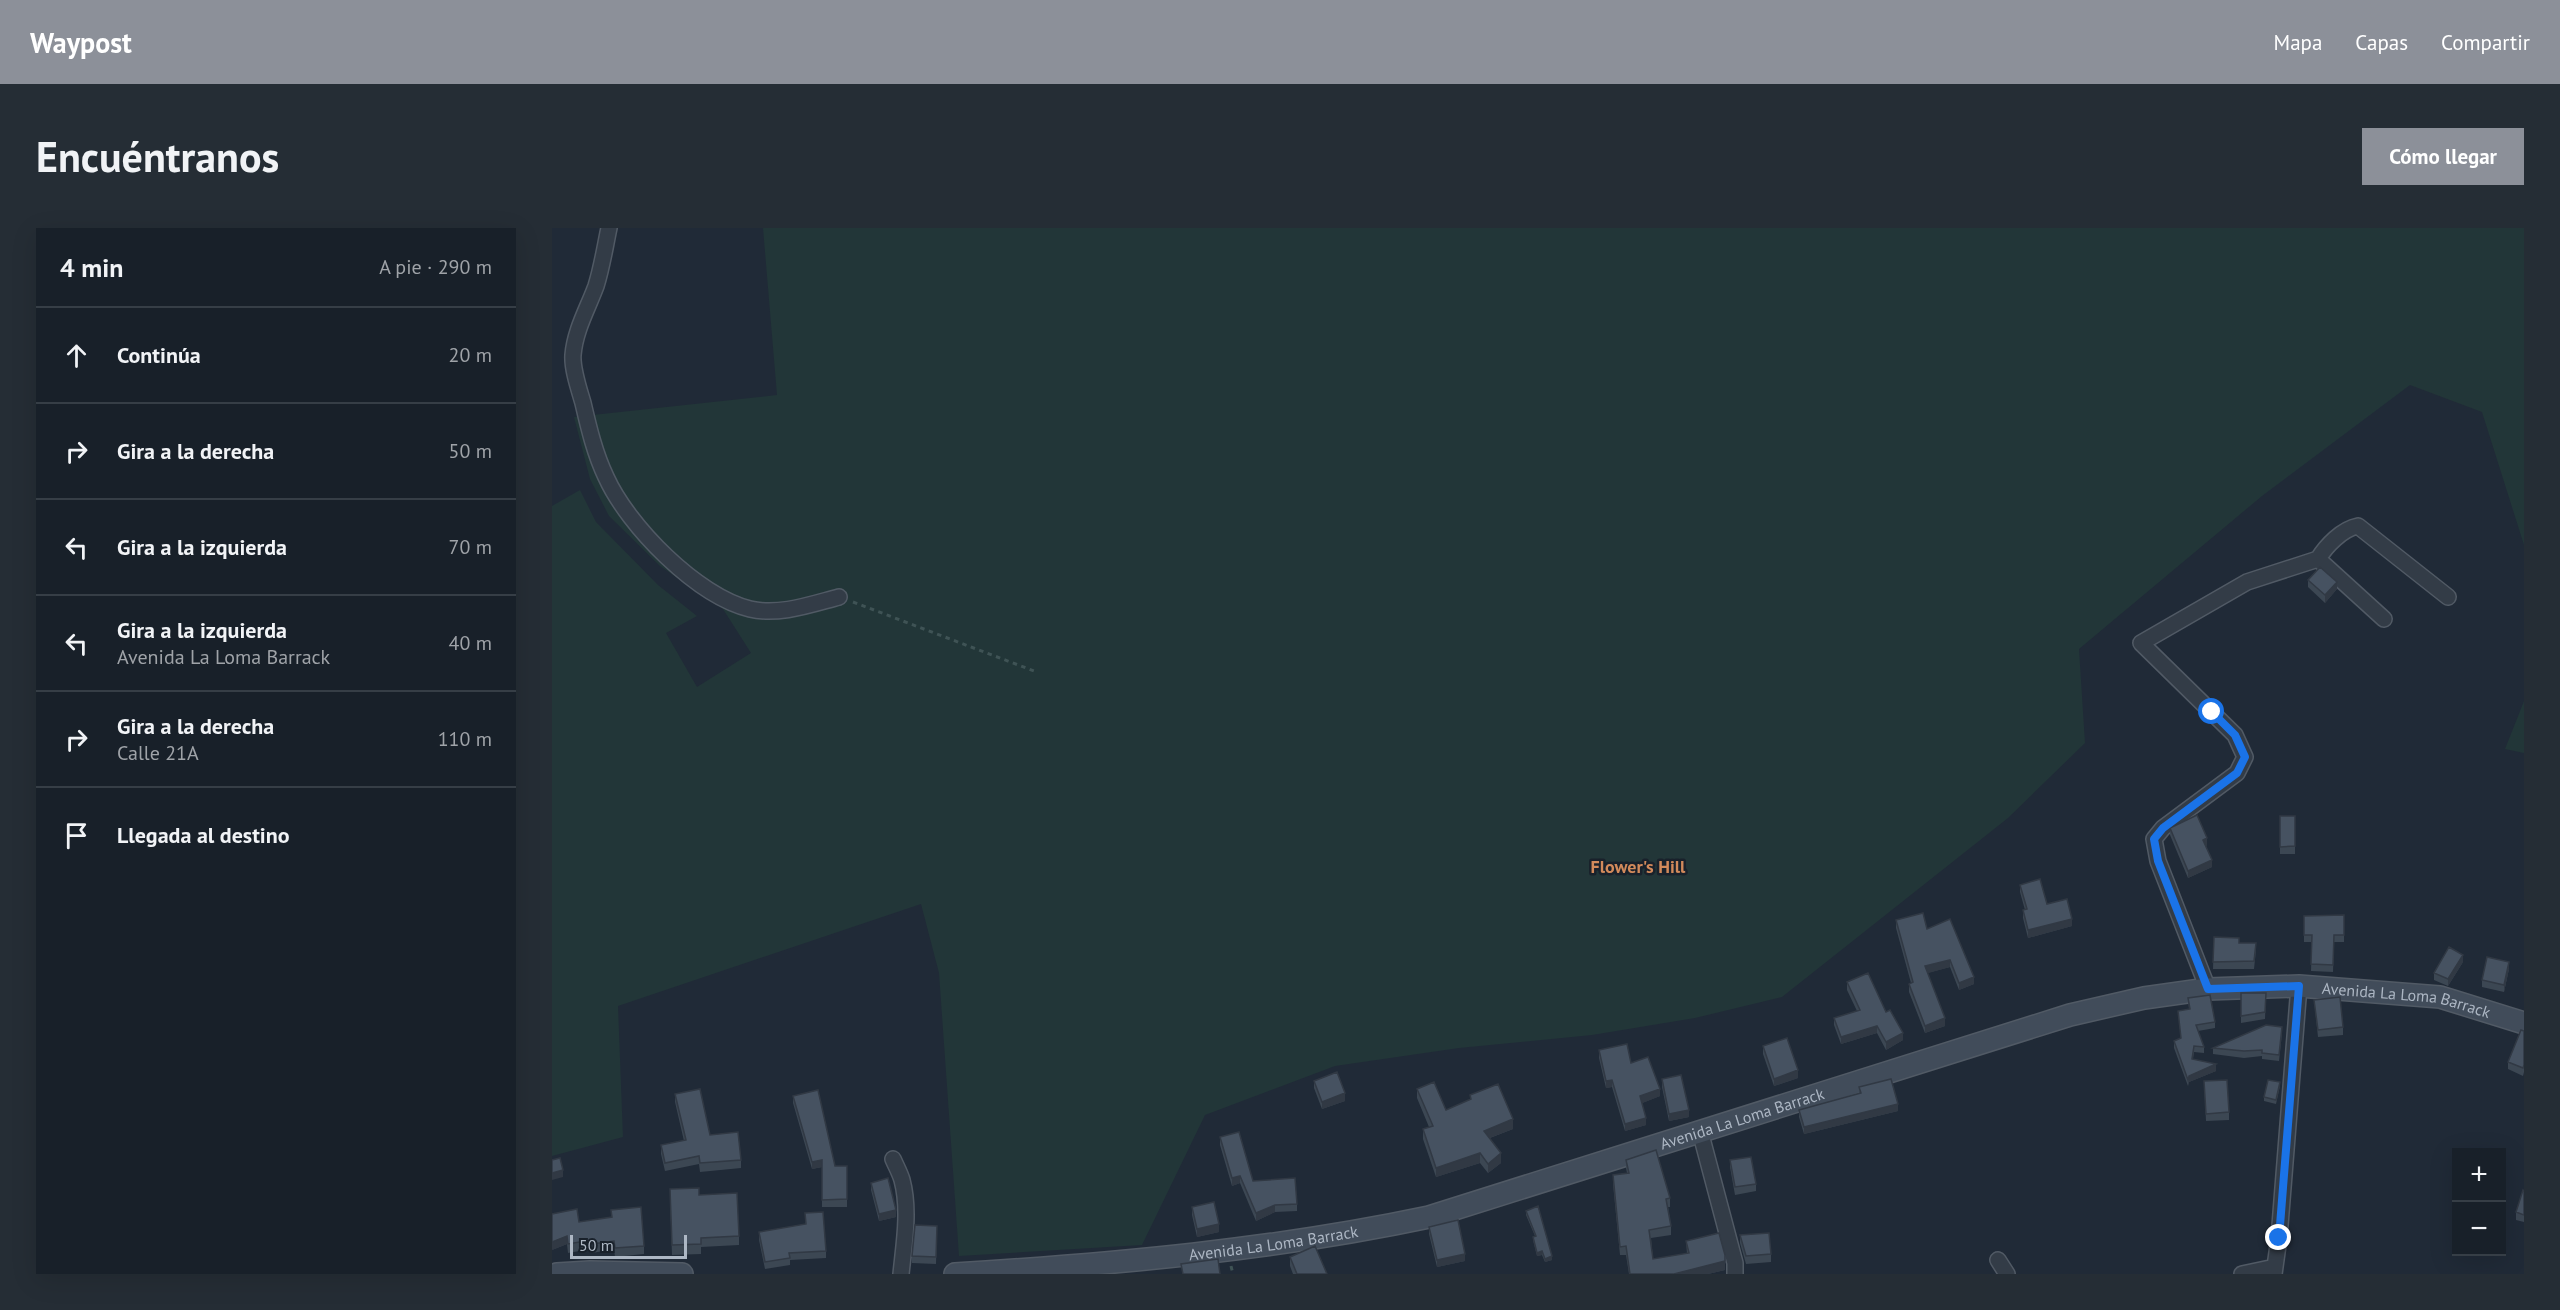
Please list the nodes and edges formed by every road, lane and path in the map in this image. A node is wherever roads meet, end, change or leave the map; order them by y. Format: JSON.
{"nodes":[{"id":1,"x":609,"y":228,"type":"edge"},
{"id":2,"x":2318,"y":559,"type":"junction"},
{"id":3,"x":839,"y":597,"type":"joint"},
{"id":4,"x":2448,"y":597,"type":"dead end"},
{"id":5,"x":2384,"y":619,"type":"dead end"},
{"id":6,"x":1034,"y":671,"type":"dead end"},
{"id":7,"x":2299,"y":986,"type":"junction"},
{"id":8,"x":2208,"y":989,"type":"junction"},
{"id":9,"x":2524,"y":1023,"type":"edge"},
{"id":10,"x":1700,"y":1131,"type":"junction"},
{"id":11,"x":893,"y":1159,"type":"dead end"},
{"id":12,"x":1998,"y":1260,"type":"dead end"},
{"id":13,"x":2274,"y":1270,"type":"edge"},
{"id":14,"x":1040,"y":1271,"type":"edge"},
{"id":15,"x":557,"y":1274,"type":"edge"},
{"id":16,"x":682,"y":1274,"type":"edge"},
{"id":17,"x":901,"y":1274,"type":"edge"},
{"id":18,"x":955,"y":1274,"type":"edge"},
{"id":19,"x":1735,"y":1274,"type":"edge"},
{"id":20,"x":2007,"y":1274,"type":"edge"},
{"id":21,"x":2242,"y":1274,"type":"edge"}],
"edges":[{"from":1,"to":3,"type":"street"},
{"from":2,"to":4,"type":"street"},
{"from":2,"to":5,"type":"street"},
{"from":2,"to":8,"type":"street"},
{"from":3,"to":6,"type":"path"},
{"from":7,"to":8,"type":"main road","name":"Avenida La Loma Barrack"},
{"from":7,"to":9,"type":"main road","name":"Avenida La Loma Barrack"},
{"from":7,"to":13,"type":"street"},
{"from":8,"to":10,"type":"main road","name":"Avenida La Loma Barrack"},
{"from":10,"to":14,"type":"main road","name":"Avenida La Loma Barrack"},
{"from":10,"to":19,"type":"street"},
{"from":11,"to":17,"type":"street"},
{"from":12,"to":20,"type":"street"},
{"from":13,"to":21,"type":"street"},
{"from":14,"to":18,"type":"main road","name":"Avenida La Loma Barrack"},
{"from":15,"to":16,"type":"main road"}]}
